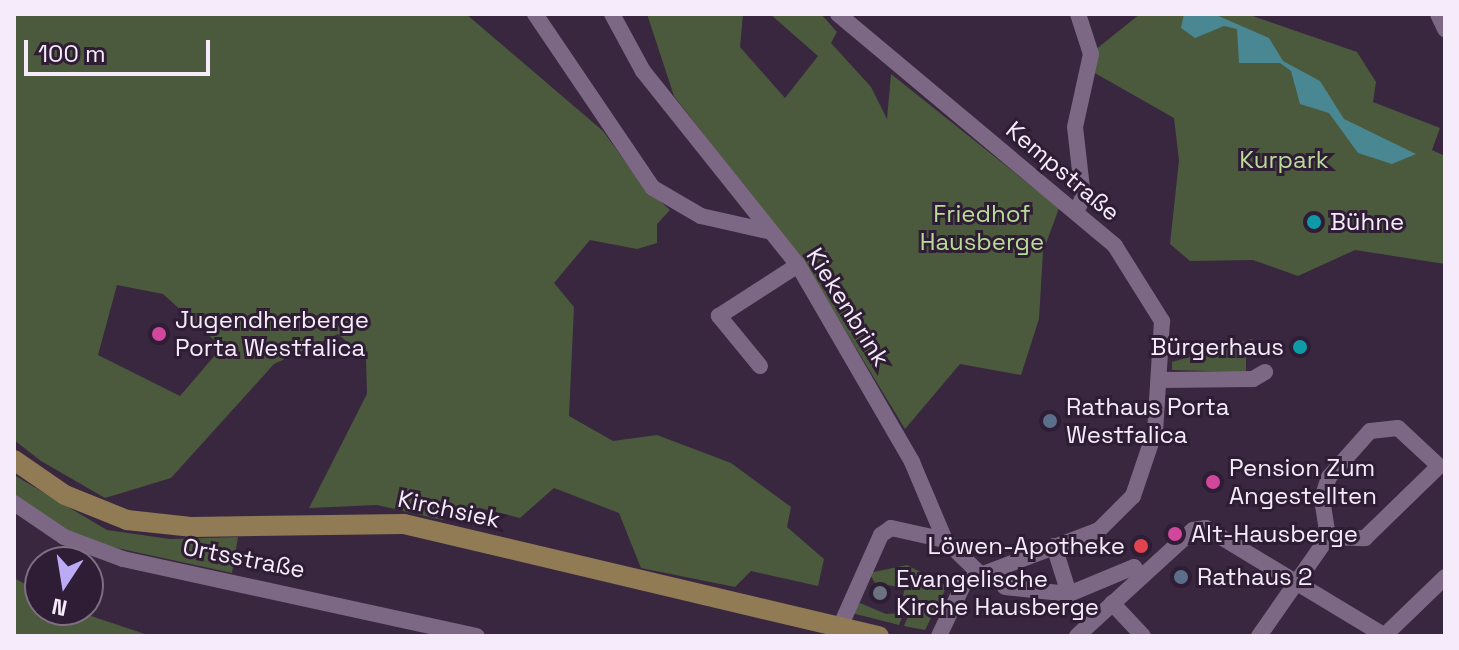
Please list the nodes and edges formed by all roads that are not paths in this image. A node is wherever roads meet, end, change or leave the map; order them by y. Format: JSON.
{"nodes":[{"id":1,"x":535,"y":14,"type":"edge"},
{"id":2,"x":612,"y":14,"type":"edge"},
{"id":3,"x":838,"y":14,"type":"edge"},
{"id":4,"x":1078,"y":14,"type":"edge"},
{"id":5,"x":1438,"y":14,"type":"edge"},
{"id":6,"x":1445,"y":29,"type":"edge"},
{"id":7,"x":1077,"y":210,"type":"junction"},
{"id":8,"x":767,"y":231,"type":"junction"},
{"id":9,"x":798,"y":265,"type":"junction"},
{"id":10,"x":760,"y":366,"type":"dead end"},
{"id":11,"x":1265,"y":372,"type":"dead end"},
{"id":12,"x":1162,"y":380,"type":"junction"},
{"id":13,"x":14,"y":460,"type":"edge"},
{"id":14,"x":14,"y":503,"type":"edge"},
{"id":15,"x":1328,"y":537,"type":"junction"},
{"id":16,"x":945,"y":540,"type":"junction"},
{"id":17,"x":1054,"y":546,"type":"junction"},
{"id":18,"x":979,"y":573,"type":"junction"},
{"id":19,"x":1140,"y":575,"type":"junction"},
{"id":20,"x":1445,"y":577,"type":"edge"},
{"id":21,"x":1297,"y":586,"type":"junction"},
{"id":22,"x":1005,"y":587,"type":"dead end"},
{"id":23,"x":1069,"y":594,"type":"junction"},
{"id":24,"x":1112,"y":603,"type":"junction"},
{"id":25,"x":840,"y":627,"type":"junction"},
{"id":26,"x":477,"y":636,"type":"edge"},
{"id":27,"x":879,"y":636,"type":"edge"},
{"id":28,"x":939,"y":636,"type":"edge"},
{"id":29,"x":1077,"y":636,"type":"edge"},
{"id":30,"x":1143,"y":636,"type":"edge"},
{"id":31,"x":1259,"y":636,"type":"edge"},
{"id":32,"x":1385,"y":636,"type":"edge"}],
"edges":[{"from":1,"to":8,"type":"street"},
{"from":2,"to":8,"type":"street","name":"Kiekenbrink"},
{"from":3,"to":7,"type":"street","name":"Kempstraße"},
{"from":4,"to":7,"type":"street"},
{"from":5,"to":6,"type":"street"},
{"from":7,"to":12,"type":"street","name":"Kempstraße"},
{"from":8,"to":9,"type":"street","name":"Kiekenbrink"},
{"from":9,"to":10,"type":"street"},
{"from":9,"to":16,"type":"street","name":"Kiekenbrink"},
{"from":11,"to":12,"type":"street"},
{"from":12,"to":17,"type":"street","name":"Kempstraße"},
{"from":13,"to":25,"type":"main road","name":"Kirchsiek"},
{"from":14,"to":26,"type":"street","name":"Ortsstraße"},
{"from":15,"to":15,"type":"street"},
{"from":15,"to":21,"type":"street"},
{"from":16,"to":18,"type":"street","name":"Kiekenbrink"},
{"from":16,"to":25,"type":"street"},
{"from":17,"to":18,"type":"street","name":"Kempstraße"},
{"from":17,"to":23,"type":"street"},
{"from":18,"to":28,"type":"street","name":"Kempstraße"},
{"from":19,"to":21,"type":"street"},
{"from":19,"to":23,"type":"street"},
{"from":19,"to":24,"type":"street"},
{"from":20,"to":32,"type":"street"},
{"from":21,"to":31,"type":"street"},
{"from":21,"to":32,"type":"street"},
{"from":22,"to":23,"type":"street"},
{"from":24,"to":29,"type":"street"},
{"from":24,"to":30,"type":"street"},
{"from":25,"to":27,"type":"main road","name":"Kirchsiek"}]}
